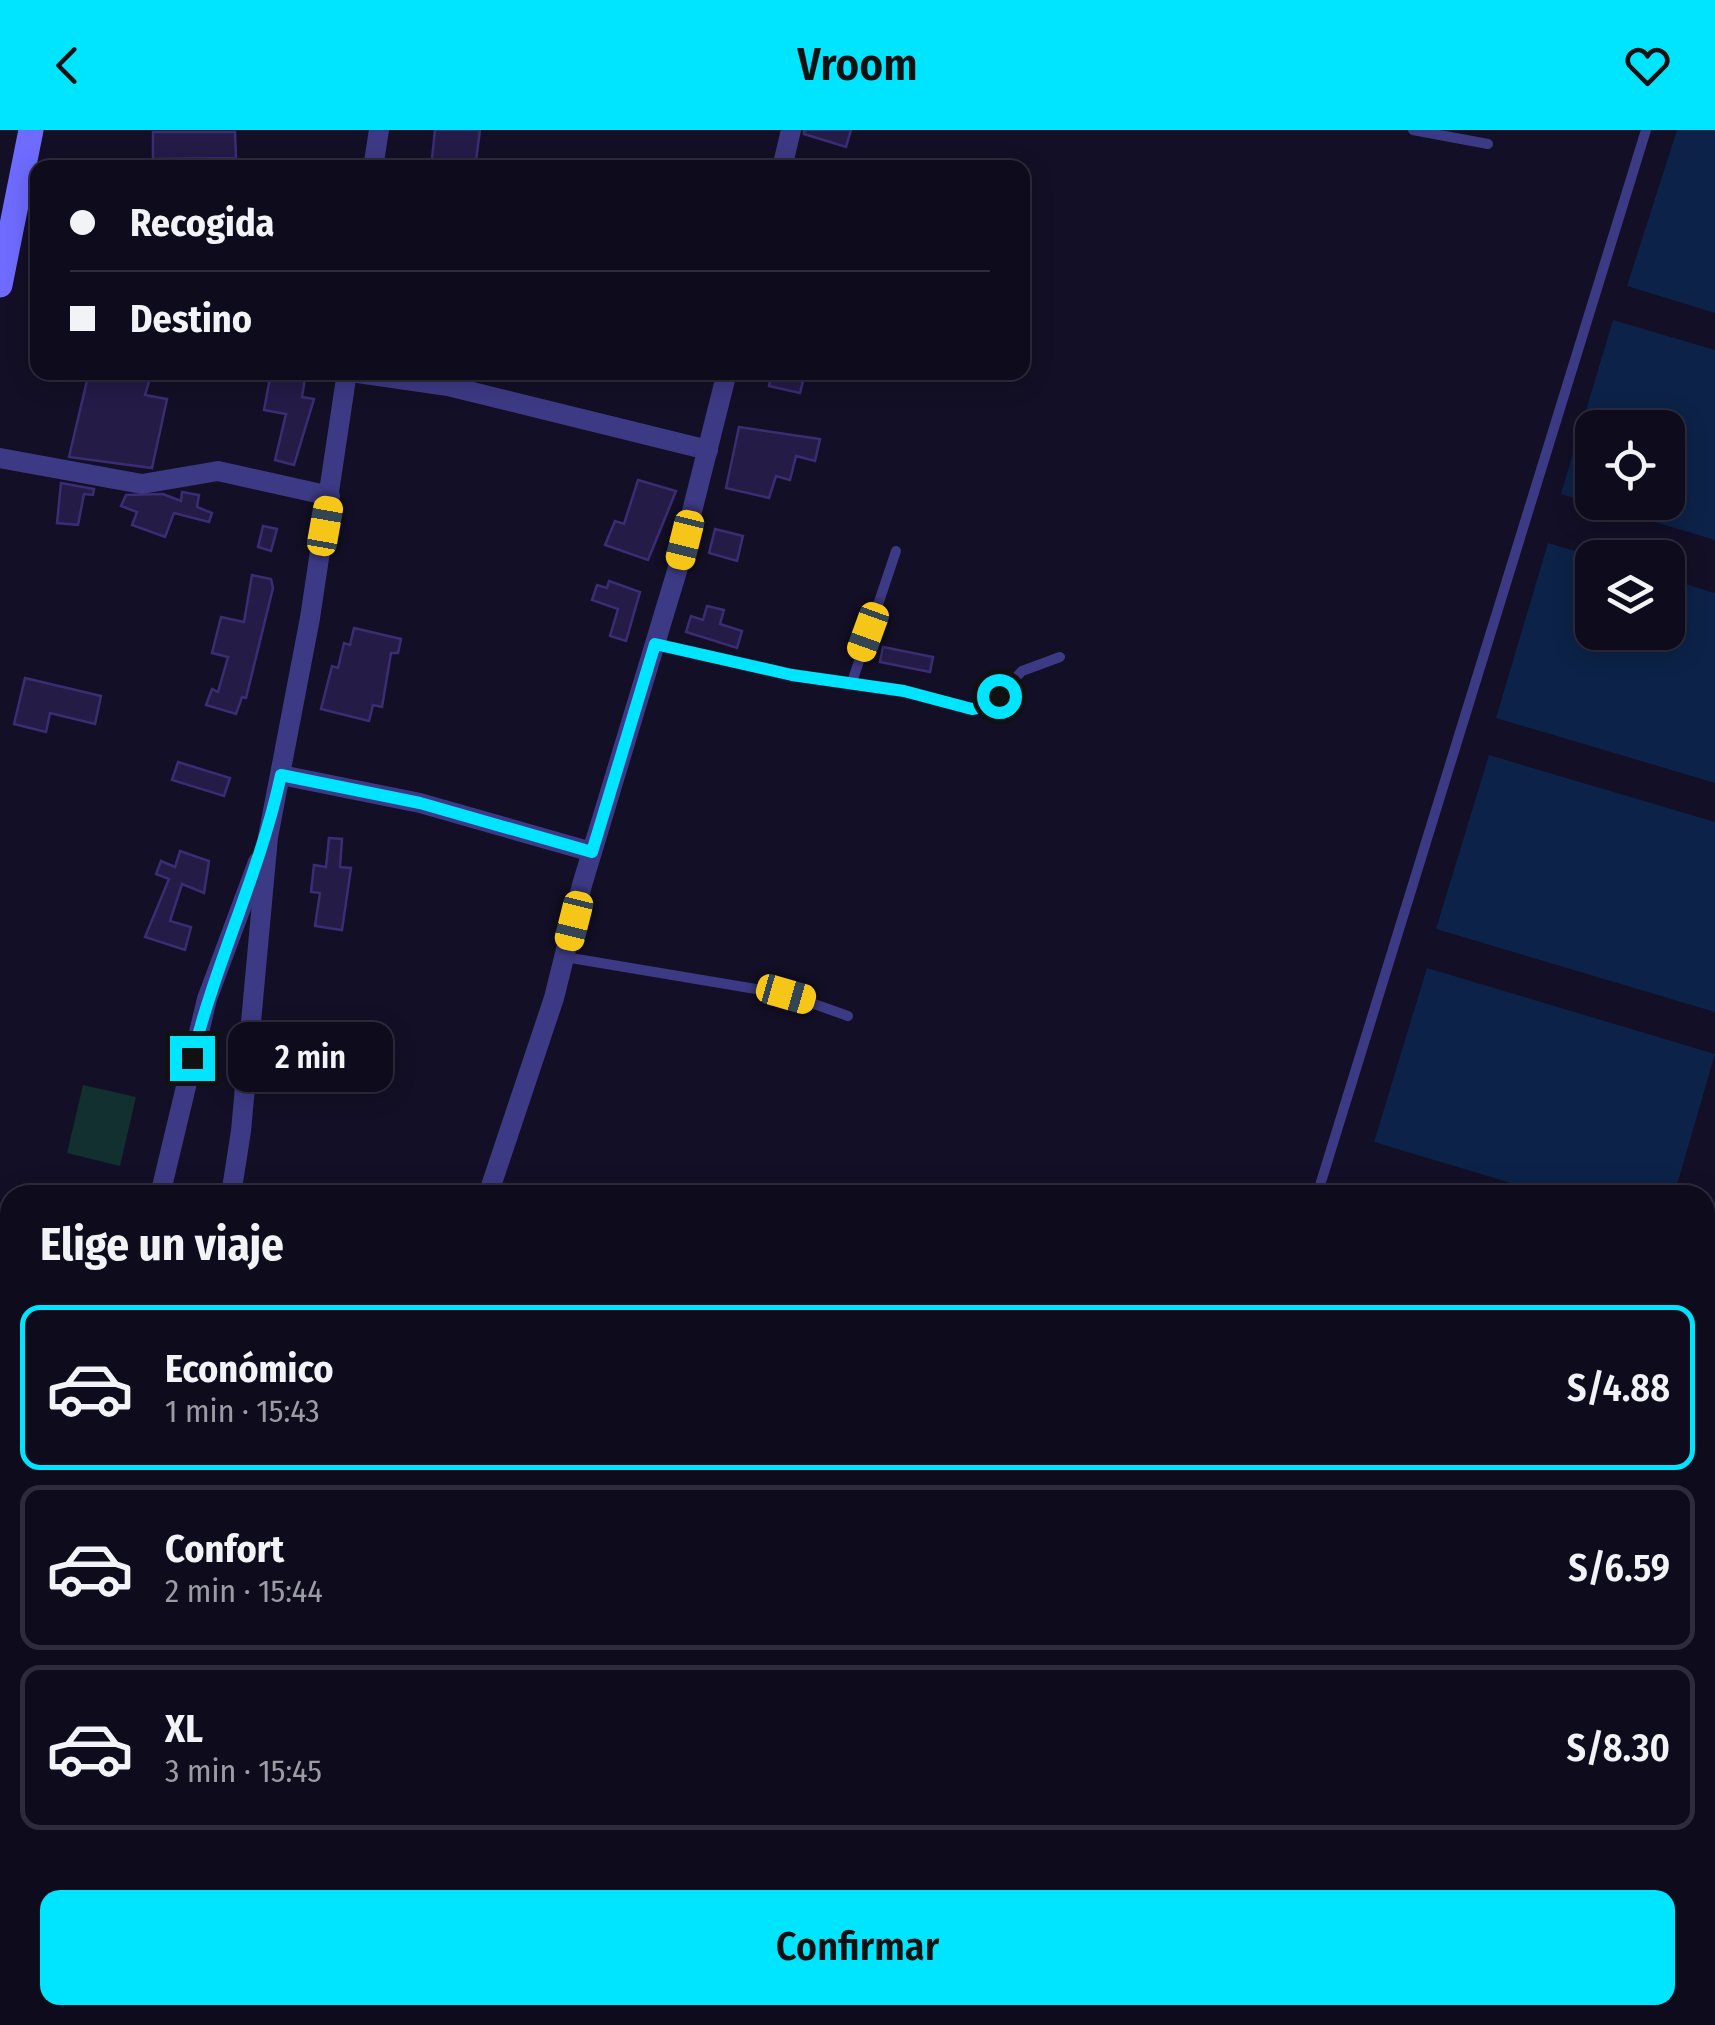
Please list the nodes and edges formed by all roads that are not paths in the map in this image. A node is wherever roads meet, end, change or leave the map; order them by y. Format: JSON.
{"nodes":[{"id":1,"x":31,"y":130,"type":"edge"},
{"id":2,"x":379,"y":130,"type":"edge"},
{"id":3,"x":790,"y":130,"type":"edge"},
{"id":4,"x":1413,"y":130,"type":"edge"},
{"id":5,"x":1646,"y":130,"type":"edge"},
{"id":6,"x":1488,"y":144,"type":"dead end"},
{"id":7,"x":375,"y":160,"type":"edge"},
{"id":8,"x":784,"y":160,"type":"edge"},
{"id":9,"x":7,"y":217,"type":"edge"},
{"id":10,"x":0,"y":285,"type":"edge"},
{"id":11,"x":348,"y":380,"type":"edge"},
{"id":12,"x":406,"y":380,"type":"edge"},
{"id":13,"x":724,"y":380,"type":"edge"},
{"id":14,"x":708,"y":450,"type":"junction"},
{"id":15,"x":0,"y":458,"type":"edge"},
{"id":16,"x":330,"y":496,"type":"junction"},
{"id":17,"x":896,"y":551,"type":"dead end"},
{"id":18,"x":655,"y":644,"type":"junction"},
{"id":19,"x":1060,"y":658,"type":"dead end"},
{"id":20,"x":852,"y":682,"type":"junction"},
{"id":21,"x":281,"y":775,"type":"junction"},
{"id":22,"x":268,"y":836,"type":"junction"},
{"id":23,"x":592,"y":852,"type":"junction"},
{"id":24,"x":565,"y":957,"type":"junction"},
{"id":25,"x":848,"y":1016,"type":"dead end"},
{"id":26,"x":162,"y":1185,"type":"edge"},
{"id":27,"x":232,"y":1185,"type":"edge"},
{"id":28,"x":492,"y":1185,"type":"edge"},
{"id":29,"x":1320,"y":1185,"type":"edge"}],
"edges":[{"from":1,"to":9,"type":"main road"},
{"from":2,"to":7,"type":"street"},
{"from":3,"to":8,"type":"street"},
{"from":4,"to":6,"type":"lane"},
{"from":5,"to":29,"type":"lane"},
{"from":9,"to":10,"type":"main road"},
{"from":11,"to":16,"type":"street"},
{"from":12,"to":14,"type":"street"},
{"from":13,"to":14,"type":"street"},
{"from":14,"to":18,"type":"street"},
{"from":15,"to":16,"type":"street"},
{"from":16,"to":21,"type":"street"},
{"from":17,"to":20,"type":"lane"},
{"from":18,"to":20,"type":"lane"},
{"from":18,"to":23,"type":"street"},
{"from":19,"to":20,"type":"lane"},
{"from":21,"to":22,"type":"street"},
{"from":21,"to":23,"type":"street"},
{"from":22,"to":26,"type":"street"},
{"from":22,"to":27,"type":"street"},
{"from":23,"to":24,"type":"street"},
{"from":24,"to":25,"type":"lane"},
{"from":24,"to":28,"type":"street"}]}
